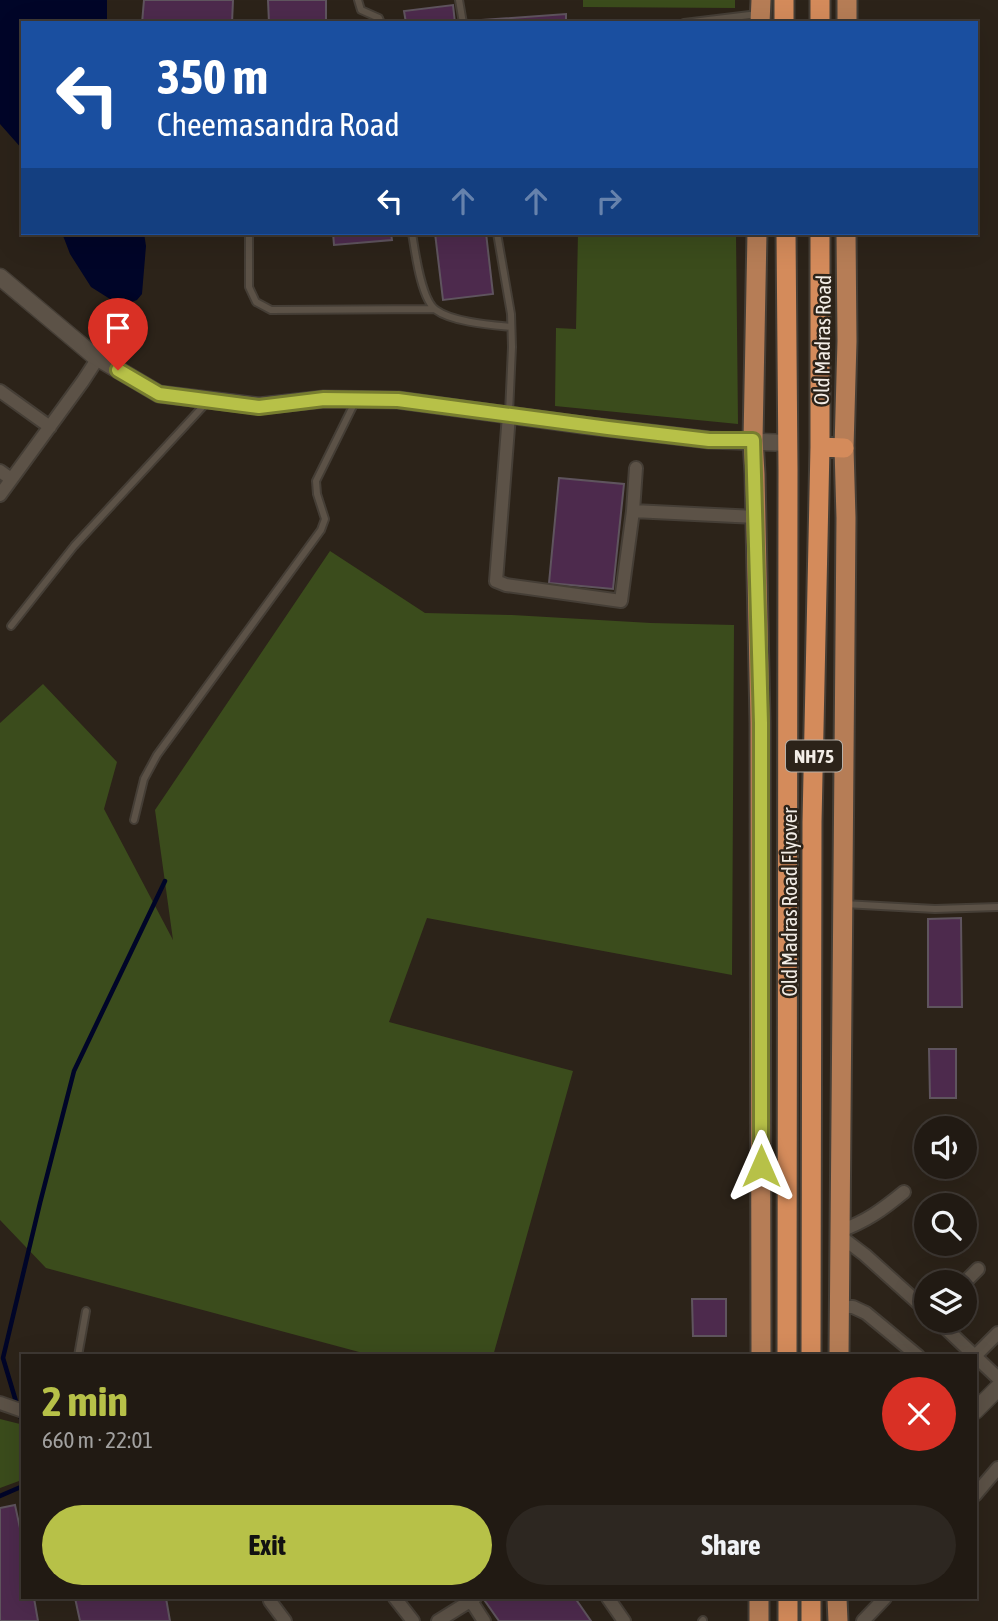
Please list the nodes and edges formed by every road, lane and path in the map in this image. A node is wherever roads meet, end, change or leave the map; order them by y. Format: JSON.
{"nodes":[{"id":1,"x":358,"y":0,"type":"edge"},
{"id":2,"x":459,"y":0,"type":"edge"},
{"id":3,"x":784,"y":0,"type":"edge"},
{"id":4,"x":820,"y":0,"type":"edge"},
{"id":5,"x":847,"y":0,"type":"edge"},
{"id":6,"x":760,"y":12,"type":"edge"},
{"id":7,"x":380,"y":21,"type":"edge"},
{"id":8,"x":463,"y":21,"type":"edge"},
{"id":9,"x":698,"y":21,"type":"edge"},
{"id":10,"x":784,"y":21,"type":"edge"},
{"id":11,"x":820,"y":21,"type":"edge"},
{"id":12,"x":847,"y":21,"type":"edge"},
{"id":13,"x":249,"y":235,"type":"edge"},
{"id":14,"x":412,"y":235,"type":"edge"},
{"id":15,"x":497,"y":235,"type":"edge"},
{"id":16,"x":757,"y":235,"type":"edge"},
{"id":17,"x":786,"y":235,"type":"edge"},
{"id":18,"x":820,"y":235,"type":"edge"},
{"id":19,"x":846,"y":235,"type":"edge"},
{"id":20,"x":0,"y":277,"type":"edge"},
{"id":21,"x":433,"y":309,"type":"junction"},
{"id":22,"x":511,"y":327,"type":"junction"},
{"id":23,"x":98,"y":358,"type":"junction"},
{"id":24,"x":0,"y":391,"type":"edge"},
{"id":25,"x":209,"y":400,"type":"junction"},
{"id":26,"x":356,"y":400,"type":"junction"},
{"id":27,"x":509,"y":415,"type":"junction"},
{"id":28,"x":50,"y":426,"type":"junction"},
{"id":29,"x":753,"y":440,"type":"junction"},
{"id":30,"x":788,"y":443,"type":"junction"},
{"id":31,"x":820,"y":447,"type":"junction"},
{"id":32,"x":844,"y":448,"type":"junction"},
{"id":33,"x":636,"y":468,"type":"dead end"},
{"id":34,"x":0,"y":471,"type":"edge"},
{"id":35,"x":11,"y":479,"type":"junction"},
{"id":36,"x":0,"y":495,"type":"edge"},
{"id":37,"x":633,"y":511,"type":"junction"},
{"id":38,"x":756,"y":517,"type":"junction"},
{"id":39,"x":11,"y":626,"type":"dead end"},
{"id":40,"x":134,"y":820,"type":"dead end"},
{"id":41,"x":842,"y":904,"type":"junction"},
{"id":42,"x":998,"y":907,"type":"edge"},
{"id":43,"x":904,"y":1192,"type":"dead end"},
{"id":44,"x":840,"y":1234,"type":"junction"},
{"id":45,"x":914,"y":1299,"type":"edge"},
{"id":46,"x":839,"y":1307,"type":"junction"},
{"id":47,"x":86,"y":1311,"type":"dead end"},
{"id":48,"x":951,"y":1333,"type":"edge"},
{"id":49,"x":998,"y":1333,"type":"edge"},
{"id":50,"x":78,"y":1354,"type":"edge"},
{"id":51,"x":761,"y":1354,"type":"edge"},
{"id":52,"x":788,"y":1354,"type":"edge"},
{"id":53,"x":811,"y":1354,"type":"edge"},
{"id":54,"x":839,"y":1354,"type":"edge"},
{"id":55,"x":916,"y":1354,"type":"edge"},
{"id":56,"x":973,"y":1354,"type":"edge"},
{"id":57,"x":977,"y":1354,"type":"edge"},
{"id":58,"x":977,"y":1358,"type":"edge"},
{"id":59,"x":998,"y":1378,"type":"edge"},
{"id":60,"x":998,"y":1388,"type":"edge"},
{"id":61,"x":0,"y":1403,"type":"edge"},
{"id":62,"x":977,"y":1409,"type":"edge"},
{"id":63,"x":20,"y":1410,"type":"edge"},
{"id":64,"x":998,"y":1468,"type":"edge"},
{"id":65,"x":977,"y":1493,"type":"edge"},
{"id":66,"x":396,"y":1599,"type":"edge"},
{"id":67,"x":473,"y":1599,"type":"edge"},
{"id":68,"x":609,"y":1599,"type":"edge"},
{"id":69,"x":759,"y":1599,"type":"edge"},
{"id":70,"x":788,"y":1599,"type":"edge"},
{"id":71,"x":811,"y":1599,"type":"edge"},
{"id":72,"x":838,"y":1599,"type":"edge"},
{"id":73,"x":884,"y":1599,"type":"edge"},
{"id":74,"x":270,"y":1601,"type":"dead end"},
{"id":75,"x":285,"y":1621,"type":"edge"},
{"id":76,"x":413,"y":1621,"type":"edge"},
{"id":77,"x":438,"y":1621,"type":"edge"},
{"id":78,"x":484,"y":1621,"type":"edge"},
{"id":79,"x":624,"y":1621,"type":"edge"},
{"id":80,"x":759,"y":1621,"type":"edge"},
{"id":81,"x":788,"y":1621,"type":"edge"},
{"id":82,"x":811,"y":1621,"type":"edge"},
{"id":83,"x":838,"y":1621,"type":"edge"},
{"id":84,"x":863,"y":1621,"type":"edge"}],
"edges":[{"from":1,"to":7,"type":"lane"},
{"from":2,"to":8,"type":"lane"},
{"from":3,"to":10,"type":"highway"},
{"from":4,"to":11,"type":"highway"},
{"from":5,"to":12,"type":"main road"},
{"from":6,"to":9,"type":"lane"},
{"from":13,"to":21,"type":"lane"},
{"from":14,"to":21,"type":"lane"},
{"from":15,"to":22,"type":"lane"},
{"from":16,"to":29,"type":"main road"},
{"from":17,"to":30,"type":"highway","name":"Old Madras Road","number":"NH75"},
{"from":18,"to":31,"type":"highway","name":"Old Madras Road","number":"NH75"},
{"from":19,"to":32,"type":"main road","name":"Old Madras Road"},
{"from":20,"to":23,"type":"street"},
{"from":21,"to":22,"type":"lane"},
{"from":22,"to":27,"type":"lane"},
{"from":23,"to":25,"type":"street"},
{"from":23,"to":28,"type":"street"},
{"from":24,"to":28,"type":"street"},
{"from":25,"to":26,"type":"street"},
{"from":25,"to":39,"type":"lane"},
{"from":26,"to":27,"type":"street"},
{"from":26,"to":40,"type":"lane"},
{"from":27,"to":29,"type":"street"},
{"from":27,"to":37,"type":"street"},
{"from":28,"to":35,"type":"street"},
{"from":29,"to":30,"type":"street"},
{"from":29,"to":38,"type":"main road"},
{"from":30,"to":52,"type":"highway","name":"Old Madras Road Flyover","number":"NH75"},
{"from":31,"to":32,"type":"highway"},
{"from":31,"to":53,"type":"highway","name":"Old Madras Road Flyover","number":"NH75"},
{"from":32,"to":41,"type":"main road","name":"Old Madras Road"},
{"from":33,"to":37,"type":"street"},
{"from":34,"to":35,"type":"street"},
{"from":35,"to":36,"type":"street"},
{"from":37,"to":38,"type":"street"},
{"from":38,"to":51,"type":"main road"},
{"from":41,"to":42,"type":"lane"},
{"from":41,"to":44,"type":"main road","name":"Old Madras Road"},
{"from":43,"to":44,"type":"street"},
{"from":44,"to":45,"type":"street"},
{"from":44,"to":46,"type":"main road","name":"Old Madras Road"},
{"from":46,"to":54,"type":"main road","name":"Old Madras Road"},
{"from":46,"to":55,"type":"street"},
{"from":47,"to":50,"type":"lane"},
{"from":48,"to":56,"type":"street"},
{"from":49,"to":57,"type":"street"},
{"from":58,"to":59,"type":"street"},
{"from":60,"to":62,"type":"street"},
{"from":61,"to":63,"type":"street"},
{"from":64,"to":65,"type":"street"},
{"from":66,"to":76,"type":"street"},
{"from":67,"to":77,"type":"street"},
{"from":67,"to":78,"type":"street"},
{"from":68,"to":79,"type":"street"},
{"from":69,"to":80,"type":"main road"},
{"from":70,"to":81,"type":"highway"},
{"from":71,"to":82,"type":"highway"},
{"from":72,"to":83,"type":"main road"},
{"from":73,"to":84,"type":"street"},
{"from":74,"to":75,"type":"street"}]}
